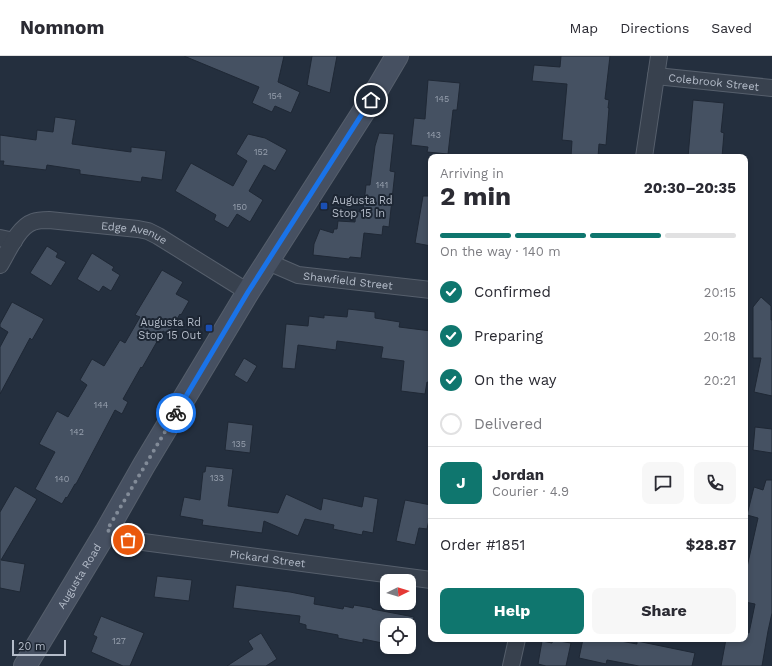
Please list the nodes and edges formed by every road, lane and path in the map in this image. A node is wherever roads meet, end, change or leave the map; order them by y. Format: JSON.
{"nodes":[{"id":1,"x":397,"y":56,"type":"edge"},
{"id":2,"x":659,"y":56,"type":"edge"},
{"id":3,"x":656,"y":76,"type":"junction"},
{"id":4,"x":772,"y":88,"type":"edge"},
{"id":5,"x":644,"y":154,"type":"edge"},
{"id":6,"x":7,"y":240,"type":"edge"},
{"id":7,"x":268,"y":262,"type":"junction"},
{"id":8,"x":0,"y":265,"type":"edge"},
{"id":9,"x":428,"y":290,"type":"edge"},
{"id":10,"x":248,"y":292,"type":"junction"},
{"id":11,"x":107,"y":530,"type":"junction"},
{"id":12,"x":428,"y":580,"type":"edge"},
{"id":13,"x":516,"y":642,"type":"edge"},
{"id":14,"x":25,"y":666,"type":"edge"},
{"id":15,"x":511,"y":666,"type":"edge"}],
"edges":[{"from":1,"to":7,"type":"main road","name":"Augusta Road"},
{"from":2,"to":3,"type":"street"},
{"from":3,"to":4,"type":"street","name":"Colebrook Street"},
{"from":3,"to":5,"type":"street"},
{"from":6,"to":8,"type":"street","name":"Edge Avenue"},
{"from":6,"to":10,"type":"street","name":"Edge Avenue"},
{"from":7,"to":9,"type":"street","name":"Shawfield Street"},
{"from":7,"to":10,"type":"main road","name":"Augusta Road"},
{"from":10,"to":11,"type":"main road","name":"Augusta Road"},
{"from":11,"to":12,"type":"street","name":"Pickard Street"},
{"from":11,"to":14,"type":"main road","name":"Augusta Road"},
{"from":13,"to":15,"type":"street"}]}
